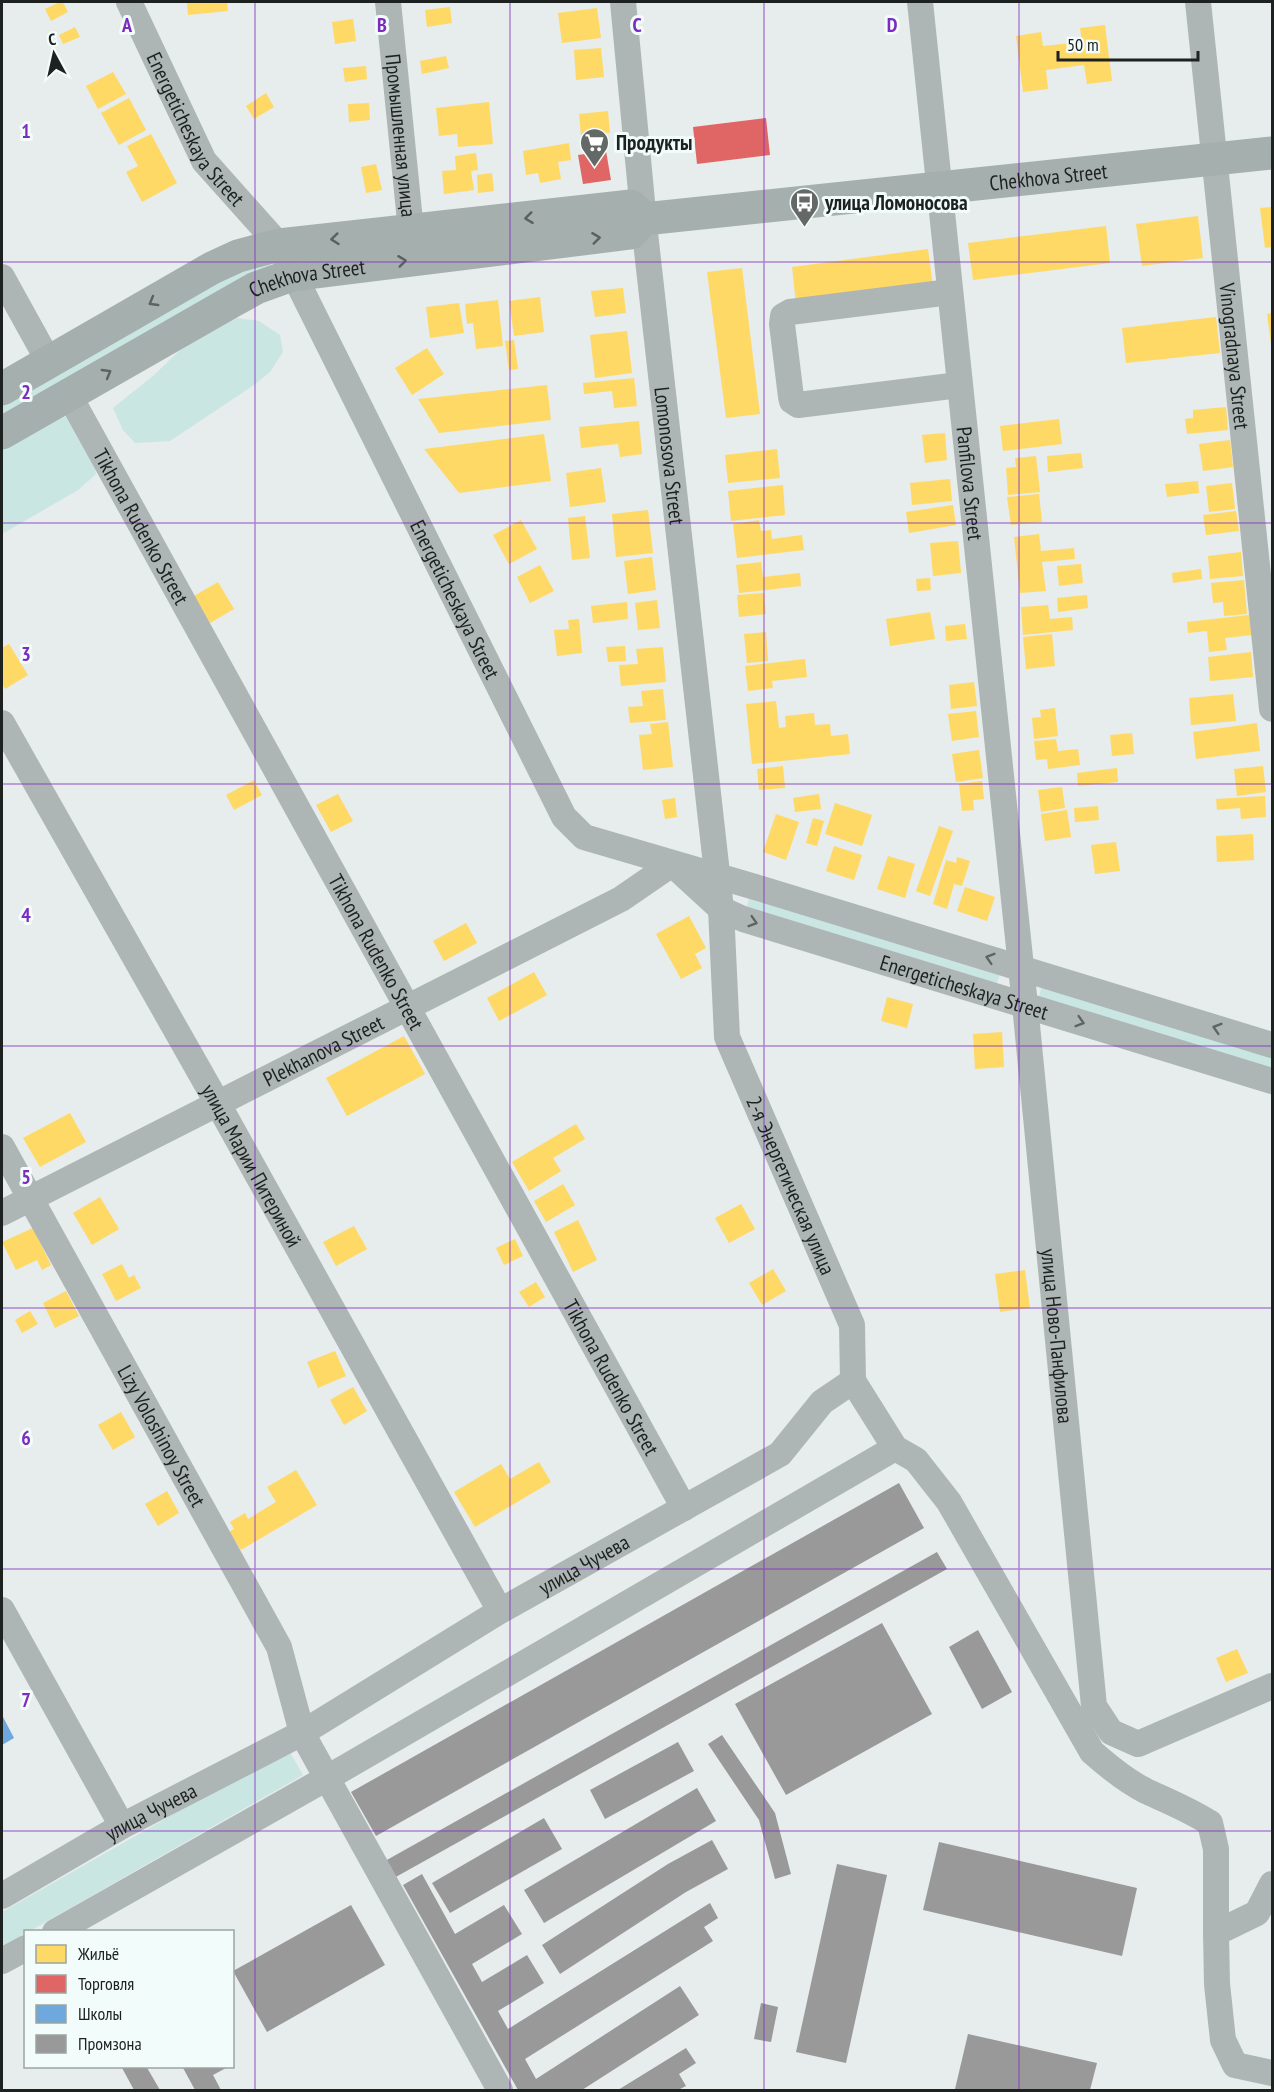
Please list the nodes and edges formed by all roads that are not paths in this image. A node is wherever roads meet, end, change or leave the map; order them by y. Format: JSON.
{"nodes":[{"id":1,"x":129,"y":2,"type":"edge"},
{"id":2,"x":388,"y":2,"type":"edge"},
{"id":3,"x":622,"y":2,"type":"edge"},
{"id":4,"x":920,"y":2,"type":"edge"},
{"id":5,"x":1198,"y":2,"type":"edge"},
{"id":6,"x":1272,"y":153,"type":"edge"},
{"id":7,"x":1214,"y":159,"type":"junction"},
{"id":8,"x":939,"y":187,"type":"junction"},
{"id":9,"x":644,"y":219,"type":"junction"},
{"id":10,"x":411,"y":231,"type":"junction"},
{"id":11,"x":279,"y":245,"type":"junction"},
{"id":12,"x":292,"y":275,"type":"junction"},
{"id":13,"x":2,"y":277,"type":"edge"},
{"id":14,"x":950,"y":292,"type":"junction"},
{"id":15,"x":49,"y":362,"type":"junction"},
{"id":16,"x":960,"y":385,"type":"junction"},
{"id":17,"x":2,"y":389,"type":"edge"},
{"id":18,"x":69,"y":394,"type":"junction"},
{"id":19,"x":2,"y":433,"type":"edge"},
{"id":20,"x":1272,"y":710,"type":"edge"},
{"id":21,"x":2,"y":723,"type":"edge"},
{"id":22,"x":672,"y":864,"type":"junction"},
{"id":23,"x":716,"y":875,"type":"junction"},
{"id":24,"x":721,"y":909,"type":"junction"},
{"id":25,"x":1020,"y":968,"type":"junction"},
{"id":26,"x":1025,"y":1005,"type":"junction"},
{"id":27,"x":408,"y":1007,"type":"junction"},
{"id":28,"x":1272,"y":1045,"type":"edge"},
{"id":29,"x":1272,"y":1081,"type":"edge"},
{"id":30,"x":218,"y":1104,"type":"junction"},
{"id":31,"x":2,"y":1147,"type":"edge"},
{"id":32,"x":30,"y":1198,"type":"junction"},
{"id":33,"x":2,"y":1213,"type":"edge"},
{"id":34,"x":853,"y":1381,"type":"junction"},
{"id":35,"x":895,"y":1448,"type":"junction"},
{"id":36,"x":684,"y":1508,"type":"junction"},
{"id":37,"x":2,"y":1610,"type":"edge"},
{"id":38,"x":500,"y":1611,"type":"junction"},
{"id":39,"x":1272,"y":1686,"type":"edge"},
{"id":40,"x":302,"y":1733,"type":"junction"},
{"id":41,"x":327,"y":1778,"type":"junction"},
{"id":42,"x":122,"y":1826,"type":"junction"},
{"id":43,"x":1272,"y":1884,"type":"edge"},
{"id":44,"x":2,"y":1896,"type":"edge"},
{"id":45,"x":59,"y":1930,"type":"edge"},
{"id":46,"x":1216,"y":1933,"type":"junction"},
{"id":47,"x":24,"y":1949,"type":"edge"},
{"id":48,"x":2,"y":1961,"type":"edge"},
{"id":49,"x":1272,"y":2073,"type":"edge"},
{"id":50,"x":500,"y":2091,"type":"edge"}],
"edges":[{"from":1,"to":11,"type":"street","name":"Energeticheskaya Street"},
{"from":2,"to":10,"type":"street","name":"Промышленная улица"},
{"from":3,"to":9,"type":"street","name":"Lomonosova Street"},
{"from":4,"to":8,"type":"street","name":"Panfilova Street"},
{"from":5,"to":7,"type":"street","name":"Vinogradnaya Street"},
{"from":6,"to":7,"type":"main road","name":"Chekhova Street"},
{"from":7,"to":8,"type":"main road","name":"Chekhova Street"},
{"from":7,"to":20,"type":"street","name":"Vinogradnaya Street"},
{"from":8,"to":9,"type":"main road","name":"Chekhova Street"},
{"from":8,"to":14,"type":"street","name":"Panfilova Street"},
{"from":9,"to":10,"type":"main road","name":"Chekhova Street","one_way":true},
{"from":12,"to":9,"type":"main road","name":"Chekhova Street","one_way":true},
{"from":9,"to":23,"type":"street","name":"Lomonosova Street"},
{"from":10,"to":11,"type":"main road","name":"Chekhova Street","one_way":true},
{"from":11,"to":12,"type":"street","name":"Energeticheskaya Street"},
{"from":11,"to":15,"type":"main road","name":"Chekhova Street","one_way":true},
{"from":18,"to":12,"type":"main road","name":"Chekhova Street","one_way":true},
{"from":12,"to":22,"type":"street","name":"Energeticheskaya Street"},
{"from":13,"to":15,"type":"street"},
{"from":14,"to":16,"type":"street","name":"Panfilova Street"},
{"from":14,"to":16,"type":"street"},
{"from":15,"to":17,"type":"main road","name":"Chekhova Street"},
{"from":16,"to":25,"type":"street","name":"Panfilova Street"},
{"from":18,"to":19,"type":"main road","name":"Chekhova Street"},
{"from":18,"to":27,"type":"street","name":"Tikhona Rudenko Street"},
{"from":21,"to":30,"type":"street","name":"улица Марии Питериной"},
{"from":22,"to":23,"type":"street","name":"Energeticheskaya Street"},
{"from":22,"to":24,"type":"street","name":"Energeticheskaya Street"},
{"from":22,"to":27,"type":"street","name":"Plekhanova Street"},
{"from":23,"to":24,"type":"street","name":"Lomonosova Street"},
{"from":25,"to":23,"type":"street","name":"Energeticheskaya Street","one_way":true},
{"from":24,"to":26,"type":"street","name":"Energeticheskaya Street","one_way":true},
{"from":24,"to":34,"type":"street","name":"2-я Энергетическая улица"},
{"from":25,"to":26,"type":"street","name":"улица Ново-Панфилова"},
{"from":28,"to":25,"type":"street","name":"Energeticheskaya Street","one_way":true},
{"from":26,"to":29,"type":"street","name":"Energeticheskaya Street","one_way":true},
{"from":26,"to":39,"type":"street","name":"улица Ново-Панфилова"},
{"from":27,"to":30,"type":"street","name":"Plekhanova Street"},
{"from":27,"to":36,"type":"street","name":"Tikhona Rudenko Street"},
{"from":30,"to":32,"type":"street","name":"Plekhanova Street"},
{"from":30,"to":38,"type":"street","name":"улица Марии Питериной"},
{"from":31,"to":32,"type":"street","name":"Lizy Voloshinoy Street"},
{"from":32,"to":33,"type":"street","name":"Plekhanova Street"},
{"from":32,"to":40,"type":"street","name":"Lizy Voloshinoy Street"},
{"from":34,"to":35,"type":"street"},
{"from":34,"to":36,"type":"street","name":"улица Чучева"},
{"from":35,"to":41,"type":"street"},
{"from":35,"to":46,"type":"street"},
{"from":36,"to":38,"type":"street","name":"улица Чучева"},
{"from":37,"to":42,"type":"street"},
{"from":38,"to":40,"type":"street","name":"улица Чучева"},
{"from":40,"to":41,"type":"street"},
{"from":40,"to":42,"type":"street","name":"улица Чучева"},
{"from":41,"to":45,"type":"street"},
{"from":41,"to":50,"type":"street"},
{"from":42,"to":44,"type":"street","name":"улица Чучева"},
{"from":43,"to":46,"type":"street"},
{"from":46,"to":49,"type":"street"},
{"from":47,"to":48,"type":"street"}]}
